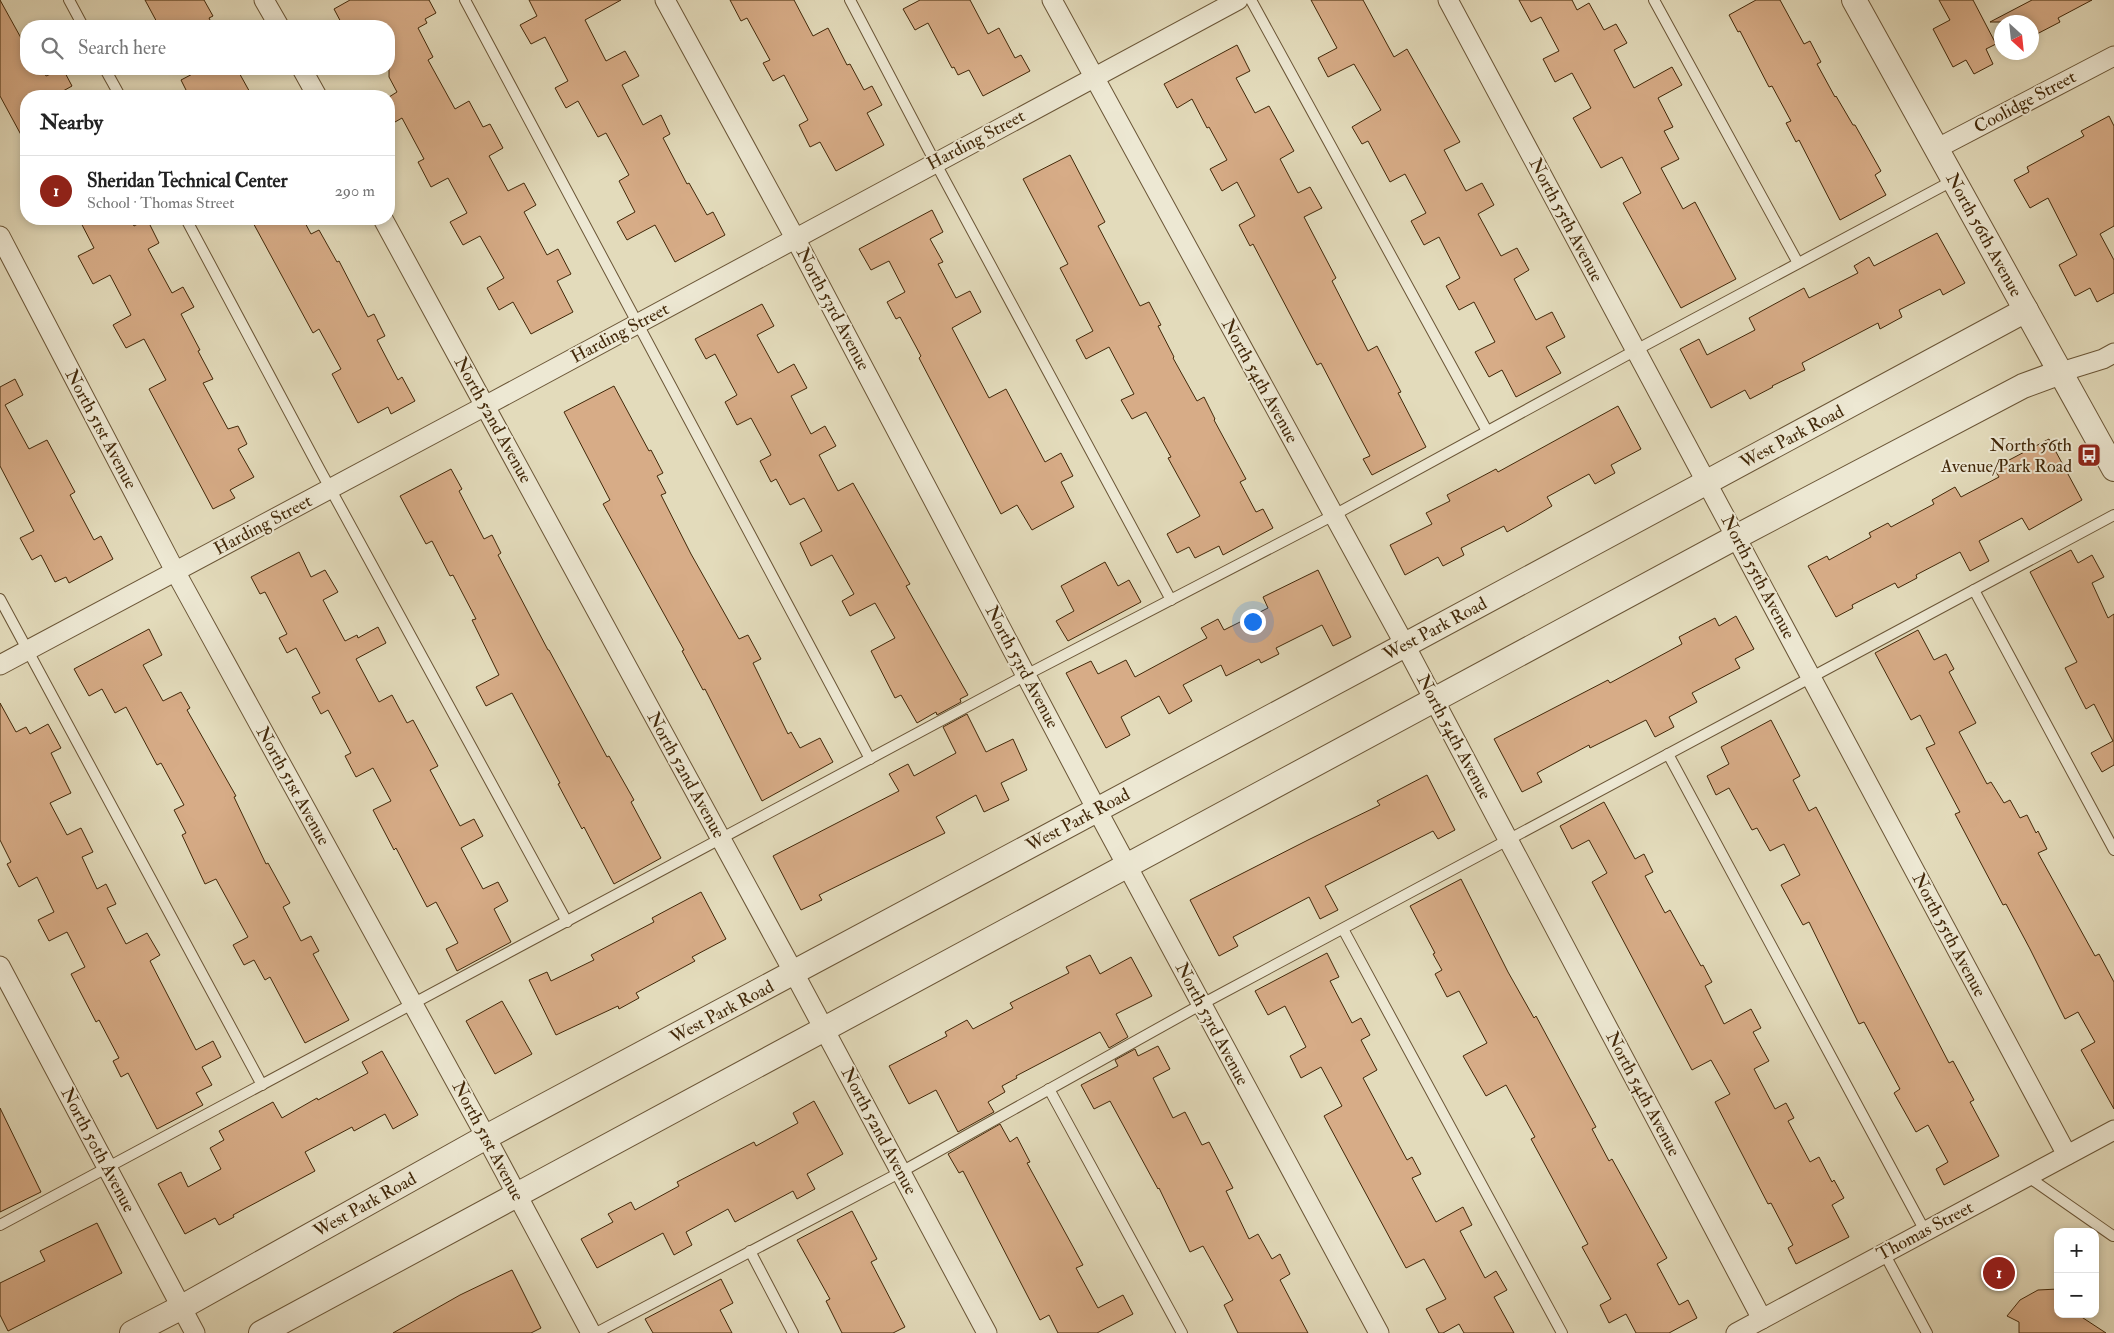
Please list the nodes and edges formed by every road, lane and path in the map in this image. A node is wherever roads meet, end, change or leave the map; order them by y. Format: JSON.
{"nodes":[{"id":1,"x":69,"y":0,"type":"edge"},
{"id":2,"x":264,"y":0,"type":"edge"},
{"id":3,"x":465,"y":0,"type":"edge"},
{"id":4,"x":665,"y":0,"type":"edge"},
{"id":5,"x":850,"y":0,"type":"edge"},
{"id":6,"x":1052,"y":0,"type":"edge"},
{"id":7,"x":1238,"y":0,"type":"edge"},
{"id":8,"x":1251,"y":0,"type":"edge"},
{"id":9,"x":1448,"y":0,"type":"edge"},
{"id":10,"x":1654,"y":0,"type":"edge"},
{"id":11,"x":1854,"y":0,"type":"edge"},
{"id":12,"x":80,"y":20,"type":"edge"},
{"id":13,"x":276,"y":20,"type":"edge"},
{"id":14,"x":2114,"y":56,"type":"edge"},
{"id":15,"x":108,"y":75,"type":"edge"},
{"id":16,"x":305,"y":75,"type":"edge"},
{"id":17,"x":1094,"y":77,"type":"junction"},
{"id":18,"x":117,"y":90,"type":"edge"},
{"id":19,"x":314,"y":90,"type":"edge"},
{"id":20,"x":1936,"y":149,"type":"junction"},
{"id":21,"x":935,"y":162,"type":"junction"},
{"id":22,"x":1954,"y":180,"type":"junction"},
{"id":23,"x":189,"y":225,"type":"edge"},
{"id":24,"x":386,"y":225,"type":"edge"},
{"id":25,"x":0,"y":236,"type":"edge"},
{"id":26,"x":795,"y":238,"type":"junction"},
{"id":27,"x":1798,"y":263,"type":"junction"},
{"id":28,"x":2026,"y":310,"type":"junction"},
{"id":29,"x":638,"y":323,"type":"junction"},
{"id":30,"x":1636,"y":350,"type":"junction"},
{"id":31,"x":2114,"y":353,"type":"edge"},
{"id":32,"x":2061,"y":372,"type":"junction"},
{"id":33,"x":485,"y":406,"type":"junction"},
{"id":34,"x":1487,"y":431,"type":"junction"},
{"id":35,"x":2114,"y":469,"type":"edge"},
{"id":36,"x":1707,"y":482,"type":"junction"},
{"id":37,"x":330,"y":489,"type":"junction"},
{"id":38,"x":1334,"y":515,"type":"junction"},
{"id":39,"x":2114,"y":515,"type":"edge"},
{"id":40,"x":1736,"y":537,"type":"junction"},
{"id":41,"x":175,"y":571,"type":"junction"},
{"id":42,"x":1974,"y":590,"type":"junction"},
{"id":43,"x":0,"y":599,"type":"edge"},
{"id":44,"x":1171,"y":600,"type":"junction"},
{"id":45,"x":1405,"y":645,"type":"junction"},
{"id":46,"x":28,"y":650,"type":"junction"},
{"id":47,"x":0,"y":665,"type":"edge"},
{"id":48,"x":1026,"y":675,"type":"junction"},
{"id":49,"x":1811,"y":677,"type":"junction"},
{"id":50,"x":1434,"y":701,"type":"junction"},
{"id":51,"x":1668,"y":754,"type":"junction"},
{"id":52,"x":870,"y":759,"type":"junction"},
{"id":53,"x":1097,"y":810,"type":"junction"},
{"id":54,"x":721,"y":840,"type":"junction"},
{"id":55,"x":1508,"y":840,"type":"junction"},
{"id":56,"x":2114,"y":850,"type":"edge"},
{"id":57,"x":1127,"y":866,"type":"junction"},
{"id":58,"x":567,"y":922,"type":"junction"},
{"id":59,"x":1343,"y":929,"type":"junction"},
{"id":60,"x":0,"y":966,"type":"edge"},
{"id":61,"x":794,"y":973,"type":"junction"},
{"id":62,"x":413,"y":1004,"type":"junction"},
{"id":63,"x":1202,"y":1004,"type":"junction"},
{"id":64,"x":824,"y":1029,"type":"junction"},
{"id":65,"x":262,"y":1085,"type":"junction"},
{"id":66,"x":1049,"y":1089,"type":"junction"},
{"id":67,"x":2114,"y":1130,"type":"edge"},
{"id":68,"x":486,"y":1137,"type":"junction"},
{"id":69,"x":2066,"y":1155,"type":"junction"},
{"id":70,"x":107,"y":1167,"type":"junction"},
{"id":71,"x":901,"y":1172,"type":"junction"},
{"id":72,"x":2027,"y":1176,"type":"junction"},
{"id":73,"x":518,"y":1196,"type":"junction"},
{"id":74,"x":0,"y":1225,"type":"edge"},
{"id":75,"x":1925,"y":1231,"type":"junction"},
{"id":76,"x":2113,"y":1236,"type":"edge"},
{"id":77,"x":750,"y":1252,"type":"junction"},
{"id":78,"x":1884,"y":1253,"type":"junction"},
{"id":79,"x":182,"y":1307,"type":"junction"},
{"id":80,"x":1762,"y":1319,"type":"junction"},
{"id":81,"x":132,"y":1333,"type":"edge"},
{"id":82,"x":196,"y":1333,"type":"edge"},
{"id":83,"x":261,"y":1333,"type":"edge"},
{"id":84,"x":591,"y":1333,"type":"edge"},
{"id":85,"x":596,"y":1333,"type":"edge"},
{"id":86,"x":792,"y":1333,"type":"edge"},
{"id":87,"x":987,"y":1333,"type":"edge"},
{"id":88,"x":1182,"y":1333,"type":"edge"},
{"id":89,"x":1379,"y":1333,"type":"edge"},
{"id":90,"x":1562,"y":1333,"type":"edge"},
{"id":91,"x":1736,"y":1333,"type":"edge"},
{"id":92,"x":1927,"y":1333,"type":"edge"}],
"edges":[{"from":1,"to":12,"type":"lane"},
{"from":2,"to":13,"type":"street"},
{"from":3,"to":29,"type":"lane"},
{"from":4,"to":26,"type":"street","name":"North 53rd Avenue"},
{"from":5,"to":21,"type":"lane"},
{"from":6,"to":17,"type":"street","name":"North 54th Avenue"},
{"from":7,"to":17,"type":"street","name":"Harding Street"},
{"from":8,"to":34,"type":"lane"},
{"from":9,"to":30,"type":"street","name":"North 55th Avenue"},
{"from":10,"to":27,"type":"lane"},
{"from":11,"to":20,"type":"street","name":"North 56th Avenue"},
{"from":14,"to":20,"type":"street","name":"Coolidge Street"},
{"from":15,"to":18,"type":"lane"},
{"from":16,"to":19,"type":"street"},
{"from":17,"to":21,"type":"street","name":"Harding Street"},
{"from":17,"to":38,"type":"street","name":"North 54th Avenue"},
{"from":20,"to":22,"type":"street","name":"North 56th Avenue"},
{"from":21,"to":26,"type":"street","name":"Harding Street"},
{"from":21,"to":44,"type":"lane"},
{"from":22,"to":27,"type":"lane"},
{"from":22,"to":28,"type":"street","name":"North 56th Avenue"},
{"from":23,"to":37,"type":"lane"},
{"from":24,"to":33,"type":"street","name":"North 52nd Avenue"},
{"from":25,"to":41,"type":"street","name":"North 51st Avenue"},
{"from":26,"to":29,"type":"street","name":"Harding Street"},
{"from":26,"to":48,"type":"street","name":"North 53rd Avenue"},
{"from":27,"to":30,"type":"lane"},
{"from":28,"to":32,"type":"street","name":"North 56th Avenue"},
{"from":28,"to":36,"type":"street","name":"West Park Road"},
{"from":29,"to":33,"type":"street","name":"Harding Street"},
{"from":29,"to":52,"type":"lane"},
{"from":30,"to":34,"type":"lane"},
{"from":30,"to":36,"type":"street","name":"North 55th Avenue"},
{"from":31,"to":32,"type":"street"},
{"from":32,"to":35,"type":"street","name":"North 56th Avenue"},
{"from":32,"to":40,"type":"street"},
{"from":33,"to":37,"type":"street","name":"Harding Street"},
{"from":33,"to":54,"type":"street","name":"North 52nd Avenue"},
{"from":34,"to":38,"type":"lane"},
{"from":36,"to":40,"type":"street","name":"North 55th Avenue"},
{"from":36,"to":45,"type":"street","name":"West Park Road"},
{"from":37,"to":41,"type":"street","name":"Harding Street"},
{"from":37,"to":58,"type":"lane"},
{"from":38,"to":44,"type":"lane"},
{"from":38,"to":45,"type":"street","name":"North 54th Avenue"},
{"from":39,"to":42,"type":"lane"},
{"from":40,"to":49,"type":"street","name":"North 55th Avenue"},
{"from":40,"to":50,"type":"street"},
{"from":41,"to":46,"type":"street","name":"Harding Street"},
{"from":41,"to":62,"type":"street","name":"North 51st Avenue"},
{"from":42,"to":49,"type":"lane"},
{"from":42,"to":56,"type":"lane"},
{"from":43,"to":46,"type":"lane"},
{"from":44,"to":48,"type":"lane"},
{"from":45,"to":50,"type":"street","name":"North 54th Avenue"},
{"from":45,"to":53,"type":"street","name":"West Park Road"},
{"from":46,"to":47,"type":"street","name":"Harding Street"},
{"from":46,"to":65,"type":"lane"},
{"from":48,"to":52,"type":"lane"},
{"from":48,"to":53,"type":"street","name":"North 53rd Avenue"},
{"from":49,"to":51,"type":"lane"},
{"from":49,"to":69,"type":"street","name":"North 55th Avenue"},
{"from":50,"to":55,"type":"street","name":"North 54th Avenue"},
{"from":50,"to":57,"type":"street"},
{"from":51,"to":55,"type":"lane"},
{"from":51,"to":75,"type":"lane"},
{"from":52,"to":54,"type":"lane"},
{"from":53,"to":57,"type":"street","name":"North 53rd Avenue"},
{"from":53,"to":61,"type":"street","name":"West Park Road"},
{"from":54,"to":58,"type":"lane"},
{"from":54,"to":61,"type":"street","name":"North 52nd Avenue"},
{"from":55,"to":59,"type":"lane"},
{"from":55,"to":80,"type":"street","name":"North 54th Avenue"},
{"from":57,"to":63,"type":"street","name":"North 53rd Avenue"},
{"from":57,"to":64,"type":"street"},
{"from":58,"to":62,"type":"lane"},
{"from":59,"to":63,"type":"lane"},
{"from":59,"to":90,"type":"lane"},
{"from":60,"to":70,"type":"street","name":"North 50th Avenue"},
{"from":61,"to":64,"type":"street","name":"North 52nd Avenue"},
{"from":61,"to":68,"type":"street","name":"West Park Road"},
{"from":62,"to":65,"type":"lane"},
{"from":62,"to":68,"type":"street","name":"North 51st Avenue"},
{"from":63,"to":66,"type":"lane"},
{"from":63,"to":89,"type":"street","name":"North 53rd Avenue"},
{"from":64,"to":71,"type":"street","name":"North 52nd Avenue"},
{"from":64,"to":73,"type":"street"},
{"from":65,"to":70,"type":"lane"},
{"from":66,"to":71,"type":"lane"},
{"from":66,"to":88,"type":"lane"},
{"from":67,"to":69,"type":"street","name":"Thomas Street"},
{"from":68,"to":73,"type":"street","name":"North 51st Avenue"},
{"from":68,"to":79,"type":"street","name":"West Park Road"},
{"from":69,"to":72,"type":"street","name":"Thomas Street"},
{"from":70,"to":74,"type":"lane"},
{"from":70,"to":79,"type":"street","name":"North 50th Avenue"},
{"from":71,"to":77,"type":"lane"},
{"from":71,"to":87,"type":"street","name":"North 52nd Avenue"},
{"from":72,"to":75,"type":"street","name":"Thomas Street"},
{"from":72,"to":76,"type":"lane"},
{"from":73,"to":83,"type":"street"},
{"from":73,"to":84,"type":"street","name":"North 51st Avenue"},
{"from":75,"to":78,"type":"street","name":"Thomas Street"},
{"from":77,"to":85,"type":"lane"},
{"from":77,"to":86,"type":"lane"},
{"from":78,"to":80,"type":"street","name":"Thomas Street"},
{"from":78,"to":92,"type":"lane"},
{"from":79,"to":81,"type":"street","name":"West Park Road"},
{"from":79,"to":82,"type":"street","name":"North 50th Avenue"},
{"from":80,"to":91,"type":"street","name":"Thomas Street"}]}
